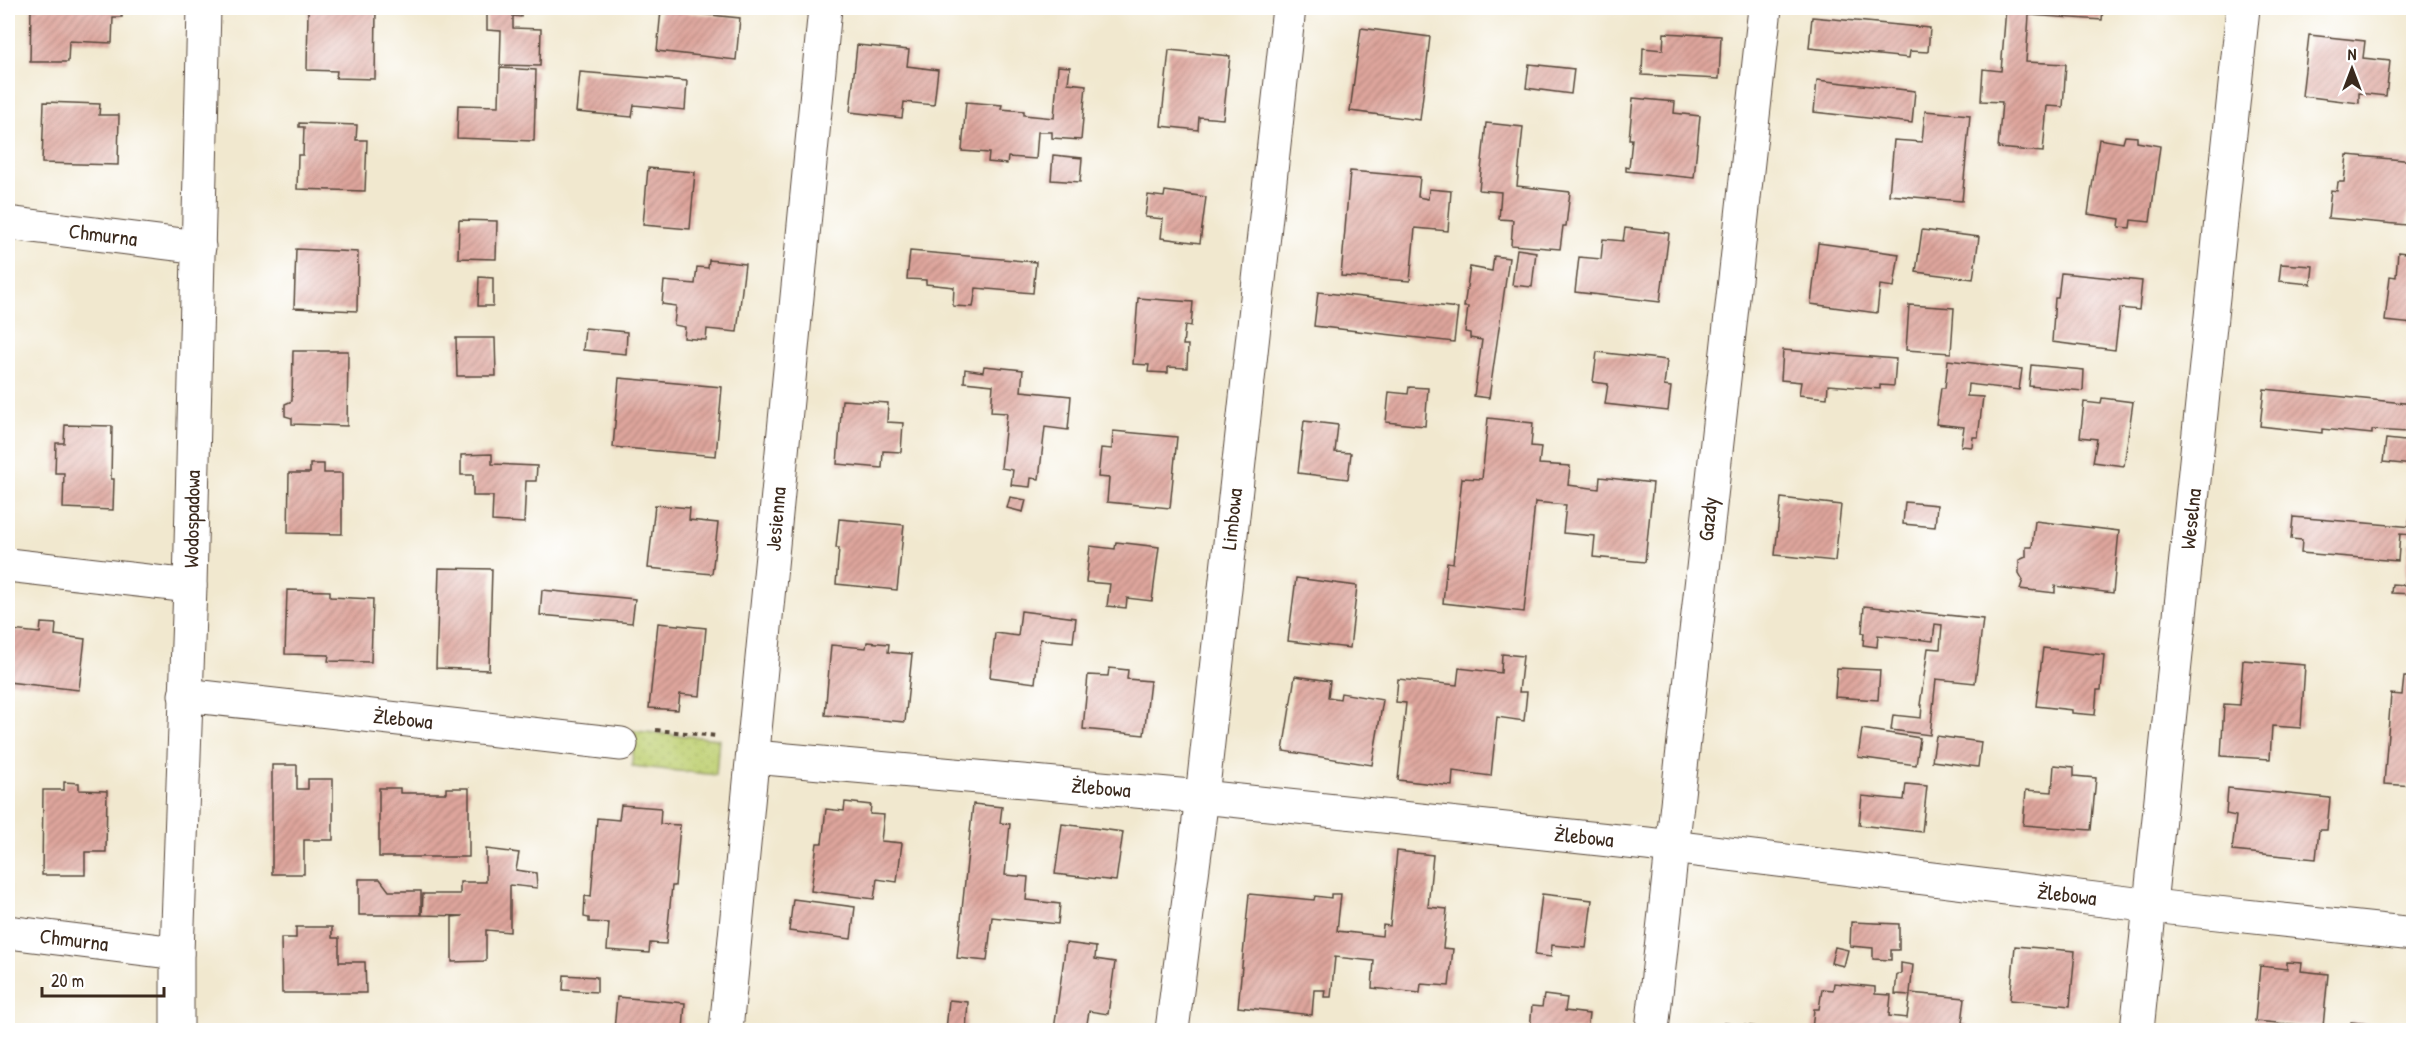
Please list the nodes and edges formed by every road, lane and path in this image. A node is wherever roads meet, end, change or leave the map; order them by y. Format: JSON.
{"nodes":[{"id":1,"x":204,"y":8,"type":"edge"},
{"id":2,"x":825,"y":8,"type":"edge"},
{"id":3,"x":1289,"y":8,"type":"edge"},
{"id":4,"x":1765,"y":8,"type":"edge"},
{"id":5,"x":2243,"y":8,"type":"edge"},
{"id":6,"x":8,"y":224,"type":"edge"},
{"id":7,"x":199,"y":248,"type":"junction"},
{"id":8,"x":8,"y":565,"type":"edge"},
{"id":9,"x":190,"y":586,"type":"junction"},
{"id":10,"x":184,"y":695,"type":"junction"},
{"id":11,"x":621,"y":744,"type":"dead end"},
{"id":12,"x":753,"y":757,"type":"junction"},
{"id":13,"x":1202,"y":797,"type":"junction"},
{"id":14,"x":1672,"y":847,"type":"junction"},
{"id":15,"x":2152,"y":906,"type":"junction"},
{"id":16,"x":8,"y":932,"type":"edge"},
{"id":17,"x":2414,"y":934,"type":"edge"},
{"id":18,"x":177,"y":952,"type":"junction"},
{"id":19,"x":177,"y":1030,"type":"edge"},
{"id":20,"x":726,"y":1030,"type":"edge"},
{"id":21,"x":1172,"y":1030,"type":"edge"},
{"id":22,"x":1652,"y":1030,"type":"edge"},
{"id":23,"x":2137,"y":1030,"type":"edge"}],
"edges":[{"from":1,"to":7,"type":"street","name":"Wodospadowa"},
{"from":2,"to":12,"type":"street","name":"Jesienna"},
{"from":3,"to":13,"type":"street","name":"Limbowa"},
{"from":4,"to":14,"type":"street","name":"Gazdy"},
{"from":5,"to":15,"type":"street","name":"Weselna"},
{"from":6,"to":7,"type":"street","name":"Chmurna"},
{"from":7,"to":9,"type":"street","name":"Wodospadowa"},
{"from":8,"to":9,"type":"street"},
{"from":9,"to":10,"type":"street","name":"Wodospadowa"},
{"from":10,"to":11,"type":"street","name":"Żlebowa"},
{"from":10,"to":18,"type":"street","name":"Wodospadowa"},
{"from":12,"to":13,"type":"street","name":"Żlebowa"},
{"from":12,"to":20,"type":"street","name":"Jesienna"},
{"from":13,"to":14,"type":"street","name":"Żlebowa"},
{"from":13,"to":21,"type":"street","name":"Limbowa"},
{"from":14,"to":15,"type":"street","name":"Żlebowa"},
{"from":14,"to":22,"type":"street","name":"Gazdy"},
{"from":15,"to":17,"type":"street","name":"Żlebowa"},
{"from":15,"to":23,"type":"street","name":"Weselna"},
{"from":16,"to":18,"type":"street","name":"Chmurna"},
{"from":18,"to":19,"type":"street","name":"Wodospadowa"}]}
